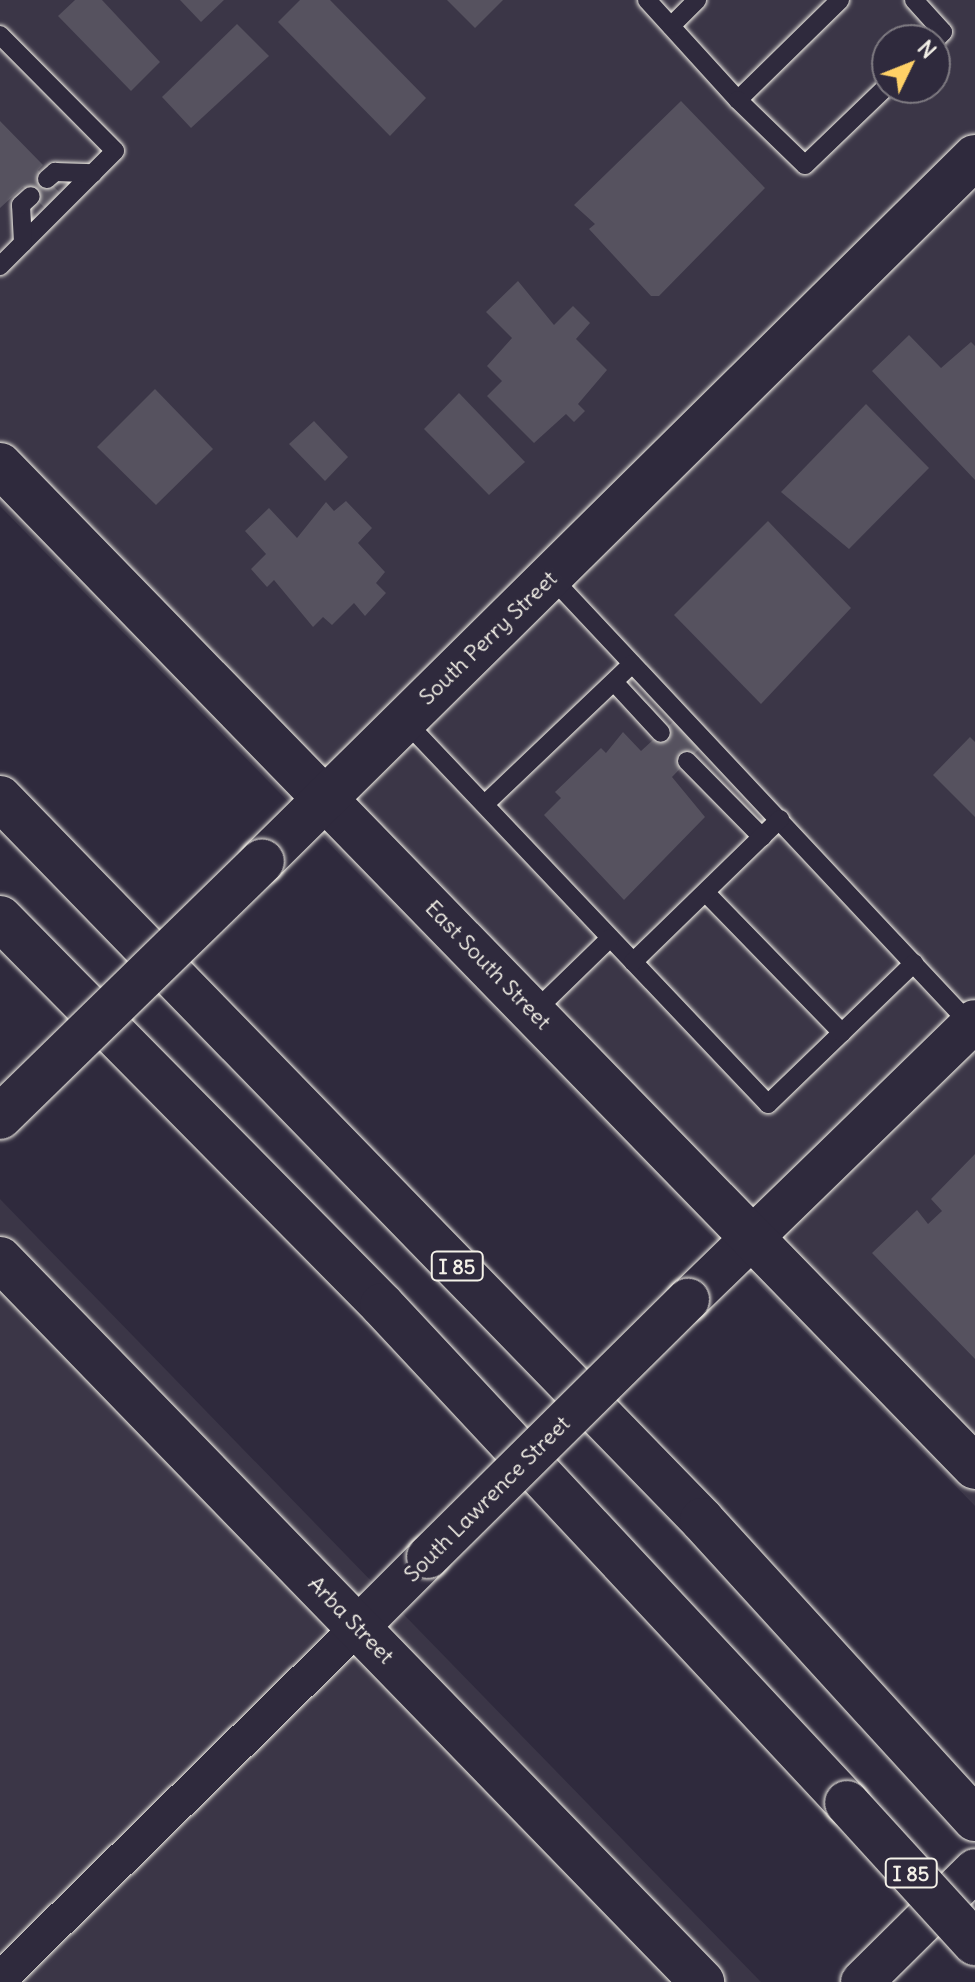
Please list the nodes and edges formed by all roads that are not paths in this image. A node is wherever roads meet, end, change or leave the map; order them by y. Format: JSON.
{"nodes":[{"id":1,"x":647,"y":0,"type":"edge"},
{"id":2,"x":697,"y":0,"type":"edge"},
{"id":3,"x":840,"y":0,"type":"edge"},
{"id":4,"x":914,"y":0,"type":"edge"},
{"id":5,"x":936,"y":24,"type":"edge"},
{"id":6,"x":671,"y":26,"type":"junction"},
{"id":7,"x":0,"y":35,"type":"edge"},
{"id":8,"x":738,"y":100,"type":"junction"},
{"id":9,"x":871,"y":101,"type":"edge"},
{"id":10,"x":975,"y":157,"type":"edge"},
{"id":11,"x":93,"y":173,"type":"junction"},
{"id":12,"x":47,"y":179,"type":"dead end"},
{"id":13,"x":31,"y":196,"type":"dead end"},
{"id":14,"x":23,"y":243,"type":"junction"},
{"id":15,"x":0,"y":266,"type":"edge"},
{"id":16,"x":0,"y":465,"type":"edge"},
{"id":17,"x":551,"y":577,"type":"junction"},
{"id":18,"x":632,"y":664,"type":"junction"},
{"id":19,"x":614,"y":682,"type":"junction"},
{"id":20,"x":404,"y":720,"type":"junction"},
{"id":21,"x":661,"y":733,"type":"dead end"},
{"id":22,"x":687,"y":761,"type":"dead end"},
{"id":23,"x":0,"y":798,"type":"edge"},
{"id":24,"x":325,"y":798,"type":"junction"},
{"id":25,"x":485,"y":804,"type":"junction"},
{"id":26,"x":780,"y":819,"type":"junction"},
{"id":27,"x":762,"y":837,"type":"junction"},
{"id":28,"x":706,"y":893,"type":"junction"},
{"id":29,"x":0,"y":918,"type":"edge"},
{"id":30,"x":610,"y":938,"type":"junction"},
{"id":31,"x":633,"y":962,"type":"junction"},
{"id":32,"x":914,"y":963,"type":"junction"},
{"id":33,"x":534,"y":1012,"type":"junction"},
{"id":34,"x":973,"y":1023,"type":"edge"},
{"id":35,"x":842,"y":1033,"type":"junction"},
{"id":36,"x":0,"y":1117,"type":"edge"},
{"id":37,"x":752,"y":1238,"type":"junction"},
{"id":38,"x":0,"y":1259,"type":"edge"},
{"id":39,"x":975,"y":1467,"type":"edge"},
{"id":40,"x":358,"y":1627,"type":"junction"},
{"id":41,"x":975,"y":1819,"type":"edge"},
{"id":42,"x":975,"y":1870,"type":"edge"},
{"id":43,"x":975,"y":1943,"type":"edge"},
{"id":44,"x":3,"y":1978,"type":"edge"},
{"id":45,"x":702,"y":1982,"type":"edge"},
{"id":46,"x":862,"y":1982,"type":"edge"}],
"edges":[{"from":1,"to":6,"type":"lane"},
{"from":2,"to":6,"type":"lane"},
{"from":3,"to":8,"type":"lane"},
{"from":4,"to":5,"type":"lane"},
{"from":6,"to":8,"type":"lane"},
{"from":7,"to":11,"type":"lane"},
{"from":8,"to":9,"type":"lane"},
{"from":10,"to":17,"type":"main road","name":"South Perry Street"},
{"from":11,"to":12,"type":"lane"},
{"from":11,"to":14,"type":"lane"},
{"from":13,"to":14,"type":"lane"},
{"from":14,"to":15,"type":"lane"},
{"from":16,"to":24,"type":"main road","name":"East South Street"},
{"from":17,"to":18,"type":"lane"},
{"from":17,"to":20,"type":"main road","name":"South Perry Street"},
{"from":18,"to":19,"type":"lane"},
{"from":18,"to":26,"type":"lane"},
{"from":19,"to":21,"type":"lane"},
{"from":19,"to":25,"type":"lane"},
{"from":20,"to":24,"type":"main road","name":"South Perry Street"},
{"from":20,"to":25,"type":"lane"},
{"from":22,"to":27,"type":"lane"},
{"from":23,"to":41,"type":"main road","number":"I 85"},
{"from":24,"to":33,"type":"main road","name":"East South Street"},
{"from":24,"to":36,"type":"main road","name":"South Perry Street","bridge":true},
{"from":25,"to":30,"type":"lane"},
{"from":26,"to":27,"type":"lane"},
{"from":26,"to":32,"type":"lane"},
{"from":27,"to":28,"type":"lane"},
{"from":28,"to":31,"type":"lane"},
{"from":28,"to":35,"type":"lane"},
{"from":29,"to":43,"type":"main road","number":"I 85","bridge":true},
{"from":30,"to":31,"type":"lane"},
{"from":30,"to":33,"type":"lane"},
{"from":31,"to":35,"type":"lane"},
{"from":32,"to":34,"type":"lane"},
{"from":32,"to":35,"type":"lane"},
{"from":33,"to":37,"type":"main road","name":"East South Street"},
{"from":34,"to":37,"type":"street","name":"South Lawrence Street"},
{"from":37,"to":39,"type":"main road","name":"East South Street"},
{"from":37,"to":40,"type":"street","name":"South Lawrence Street","bridge":true},
{"from":38,"to":40,"type":"main road","name":"Arba Street"},
{"from":40,"to":44,"type":"street","name":"South Lawrence Street"},
{"from":40,"to":45,"type":"main road","name":"Arba Street"},
{"from":42,"to":46,"type":"street"}]}
